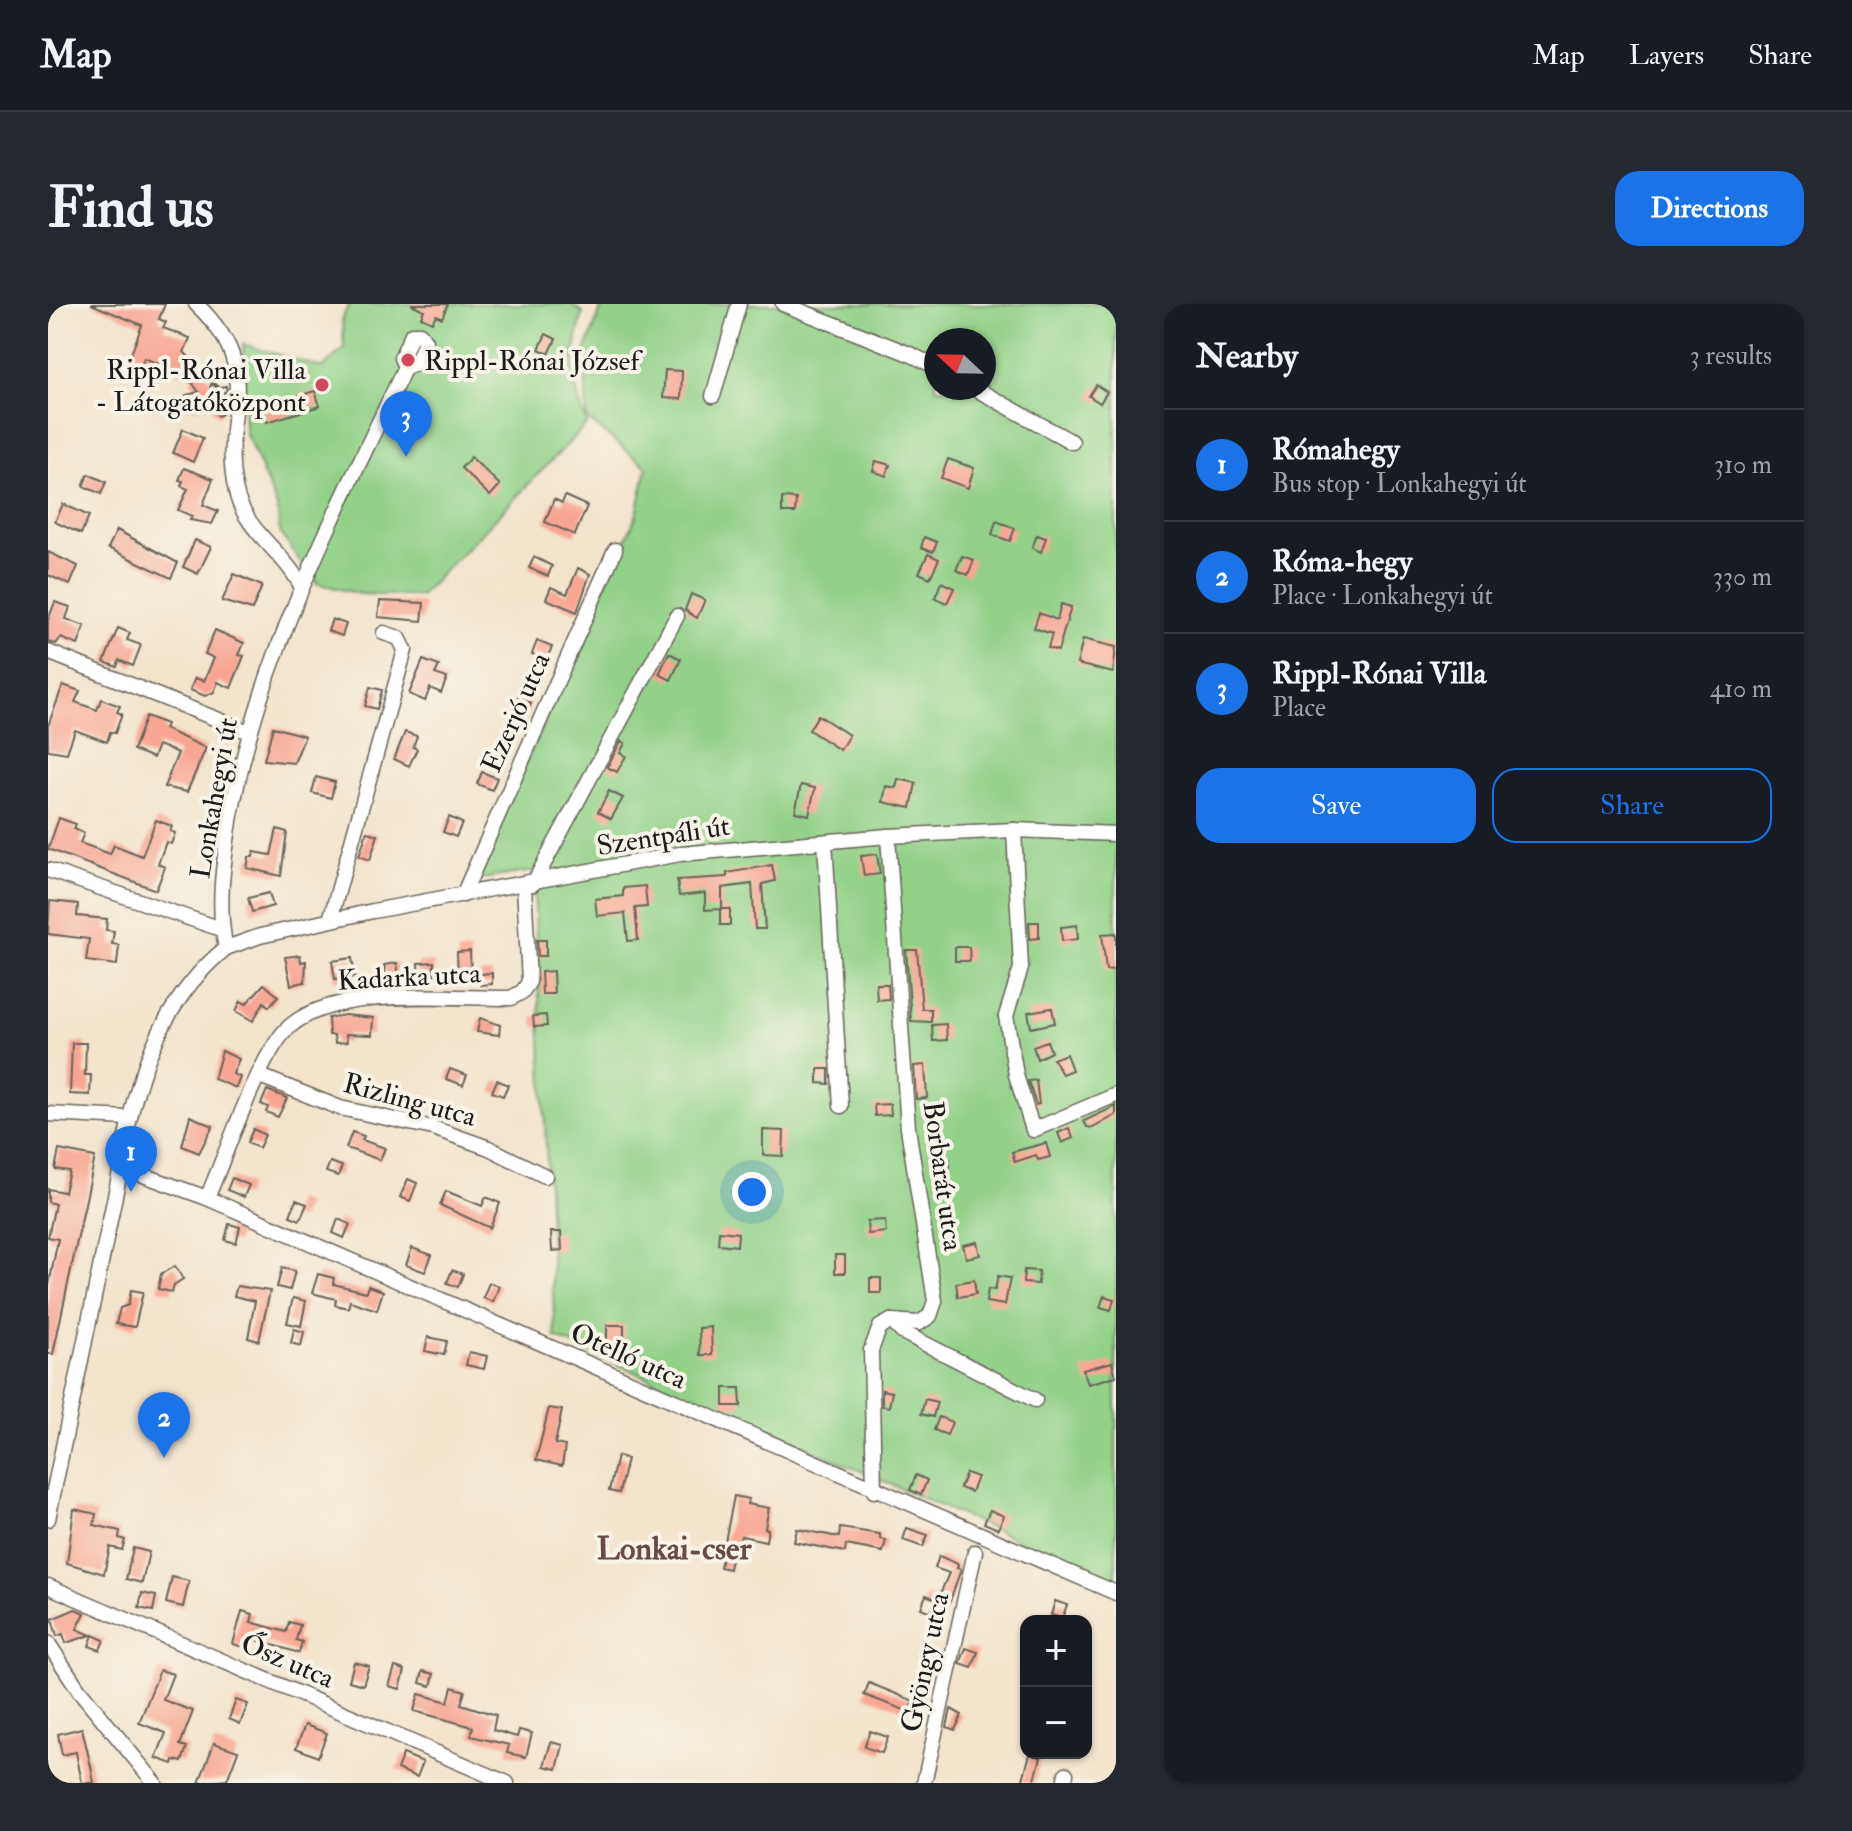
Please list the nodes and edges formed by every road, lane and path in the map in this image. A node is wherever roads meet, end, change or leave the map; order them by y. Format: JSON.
{"nodes":[{"id":1,"x":196,"y":304,"type":"edge"},
{"id":2,"x":739,"y":304,"type":"edge"},
{"id":3,"x":783,"y":304,"type":"edge"},
{"id":4,"x":924,"y":361,"type":"edge"},
{"id":5,"x":405,"y":367,"type":"dead end"},
{"id":6,"x":713,"y":396,"type":"dead end"},
{"id":7,"x":996,"y":400,"type":"edge"},
{"id":8,"x":1072,"y":442,"type":"dead end"},
{"id":9,"x":615,"y":550,"type":"dead end"},
{"id":10,"x":301,"y":586,"type":"junction"},
{"id":11,"x":677,"y":616,"type":"dead end"},
{"id":12,"x":384,"y":633,"type":"dead end"},
{"id":13,"x":48,"y":652,"type":"edge"},
{"id":14,"x":249,"y":732,"type":"junction"},
{"id":15,"x":1014,"y":830,"type":"junction"},
{"id":16,"x":1116,"y":834,"type":"edge"},
{"id":17,"x":888,"y":836,"type":"junction"},
{"id":18,"x":825,"y":842,"type":"junction"},
{"id":19,"x":48,"y":870,"type":"edge"},
{"id":20,"x":528,"y":885,"type":"junction"},
{"id":21,"x":463,"y":895,"type":"junction"},
{"id":22,"x":330,"y":920,"type":"junction"},
{"id":23,"x":221,"y":929,"type":"junction"},
{"id":24,"x":226,"y":948,"type":"junction"},
{"id":25,"x":260,"y":1076,"type":"junction"},
{"id":26,"x":1116,"y":1095,"type":"edge"},
{"id":27,"x":841,"y":1106,"type":"dead end"},
{"id":28,"x":48,"y":1114,"type":"edge"},
{"id":29,"x":128,"y":1118,"type":"junction"},
{"id":30,"x":121,"y":1167,"type":"junction"},
{"id":31,"x":545,"y":1176,"type":"dead end"},
{"id":32,"x":207,"y":1198,"type":"junction"},
{"id":33,"x":891,"y":1321,"type":"junction"},
{"id":34,"x":1035,"y":1400,"type":"dead end"},
{"id":35,"x":53,"y":1472,"type":"edge"},
{"id":36,"x":874,"y":1491,"type":"junction"},
{"id":37,"x":48,"y":1519,"type":"edge"},
{"id":38,"x":975,"y":1552,"type":"dead end"},
{"id":39,"x":48,"y":1586,"type":"edge"},
{"id":40,"x":1116,"y":1593,"type":"edge"},
{"id":41,"x":49,"y":1647,"type":"edge"},
{"id":42,"x":155,"y":1783,"type":"edge"},
{"id":43,"x":507,"y":1783,"type":"edge"},
{"id":44,"x":924,"y":1783,"type":"edge"}],
"edges":[{"from":1,"to":10,"type":"street"},
{"from":2,"to":6,"type":"street"},
{"from":3,"to":4,"type":"street"},
{"from":5,"to":10,"type":"street","name":"Lonkahegyi út"},
{"from":7,"to":8,"type":"street"},
{"from":9,"to":21,"type":"street","name":"Ezerjó utca"},
{"from":10,"to":14,"type":"street","name":"Lonkahegyi út"},
{"from":11,"to":20,"type":"street"},
{"from":12,"to":22,"type":"street"},
{"from":13,"to":14,"type":"street"},
{"from":14,"to":23,"type":"street","name":"Lonkahegyi út"},
{"from":15,"to":16,"type":"street","name":"Szentpáli út"},
{"from":15,"to":17,"type":"street","name":"Szentpáli út"},
{"from":15,"to":26,"type":"street"},
{"from":17,"to":18,"type":"street","name":"Szentpáli út"},
{"from":17,"to":33,"type":"street","name":"Borbarát utca"},
{"from":18,"to":20,"type":"street","name":"Szentpáli út"},
{"from":18,"to":27,"type":"street"},
{"from":19,"to":23,"type":"street"},
{"from":20,"to":21,"type":"street","name":"Szentpáli út"},
{"from":20,"to":25,"type":"street","name":"Kadarka utca"},
{"from":21,"to":22,"type":"street","name":"Szentpáli út"},
{"from":22,"to":24,"type":"street","name":"Szentpáli út"},
{"from":23,"to":24,"type":"street","name":"Lonkahegyi út"},
{"from":24,"to":29,"type":"street"},
{"from":25,"to":31,"type":"street","name":"Rizling utca"},
{"from":25,"to":32,"type":"street","name":"Kadarka utca"},
{"from":28,"to":29,"type":"street"},
{"from":29,"to":30,"type":"street"},
{"from":30,"to":32,"type":"street","name":"Otelló utca"},
{"from":30,"to":35,"type":"street"},
{"from":32,"to":36,"type":"street","name":"Otelló utca"},
{"from":33,"to":34,"type":"street"},
{"from":33,"to":36,"type":"street"},
{"from":35,"to":37,"type":"street"},
{"from":36,"to":40,"type":"street","name":"Otelló utca"},
{"from":38,"to":44,"type":"street","name":"Gyöngy utca"},
{"from":39,"to":43,"type":"street","name":"Ősz utca"},
{"from":41,"to":42,"type":"street"}]}
